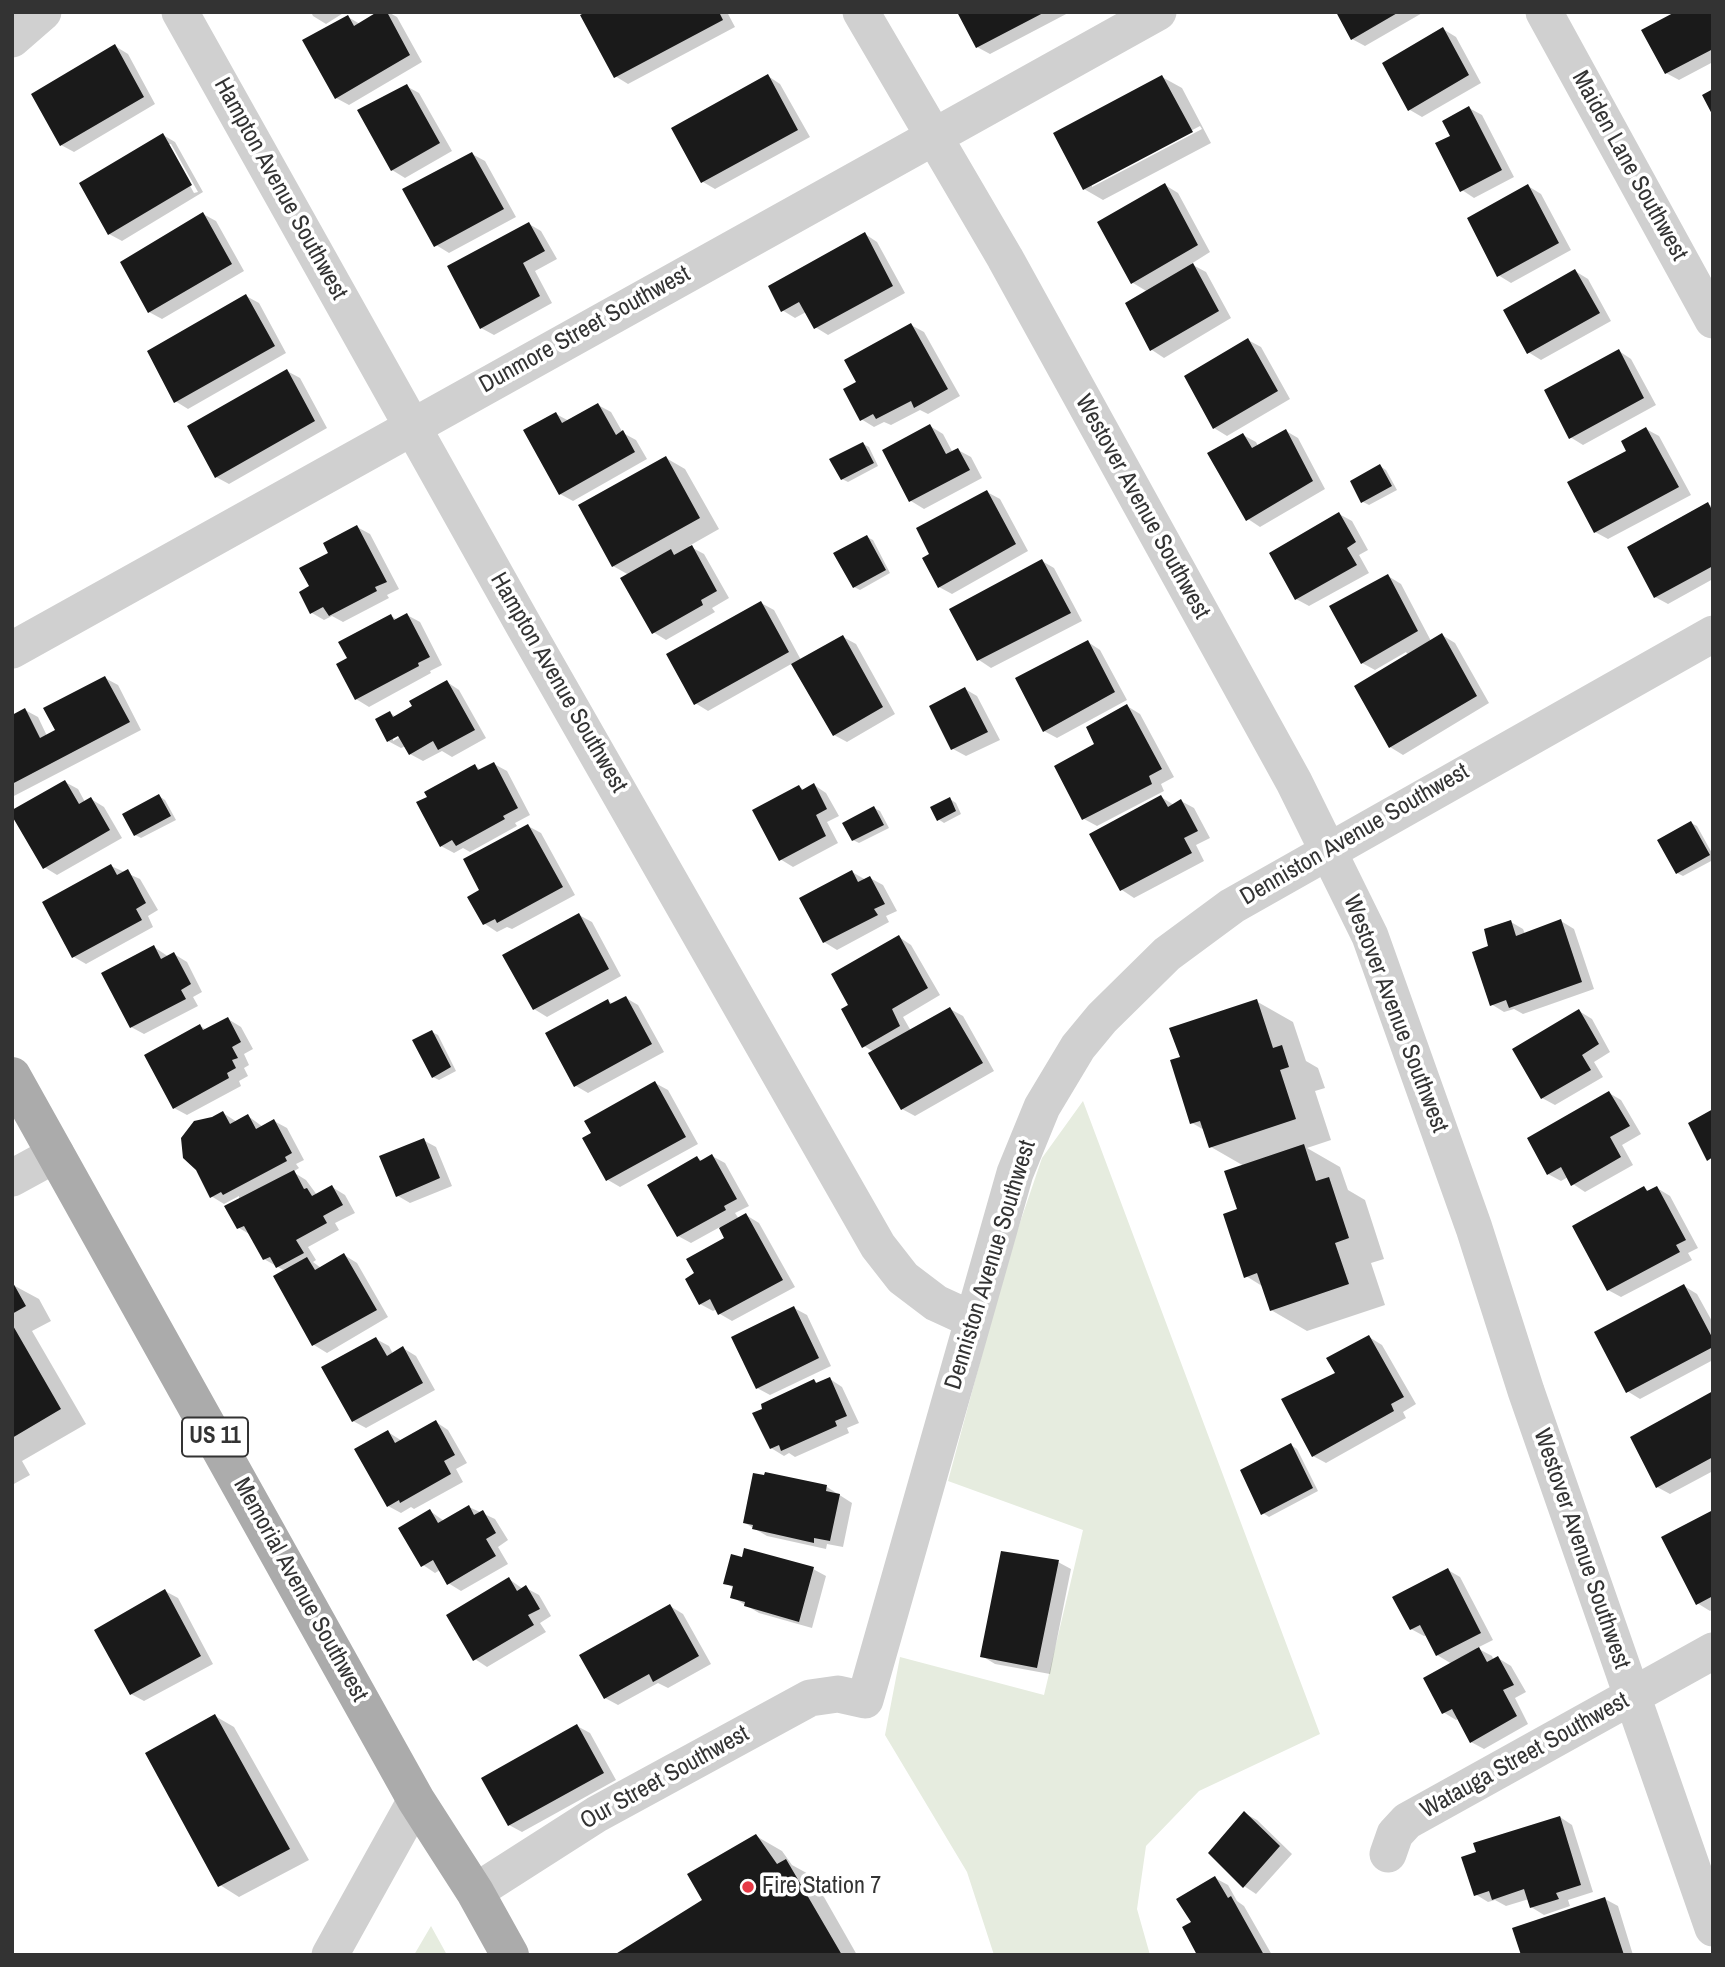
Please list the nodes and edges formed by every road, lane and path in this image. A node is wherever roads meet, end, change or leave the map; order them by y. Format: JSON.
{"nodes":[{"id":1,"x":43,"y":12,"type":"edge"},
{"id":2,"x":180,"y":12,"type":"edge"},
{"id":3,"x":861,"y":12,"type":"edge"},
{"id":4,"x":1158,"y":12,"type":"edge"},
{"id":5,"x":1544,"y":12,"type":"edge"},
{"id":6,"x":12,"y":39,"type":"edge"},
{"id":7,"x":934,"y":136,"type":"junction"},
{"id":8,"x":1713,"y":320,"type":"edge"},
{"id":9,"x":413,"y":426,"type":"junction"},
{"id":10,"x":1713,"y":634,"type":"edge"},
{"id":11,"x":12,"y":650,"type":"edge"},
{"id":12,"x":1328,"y":849,"type":"junction"},
{"id":13,"x":12,"y":1076,"type":"edge"},
{"id":14,"x":56,"y":1154,"type":"junction"},
{"id":15,"x":12,"y":1178,"type":"edge"},
{"id":16,"x":973,"y":1320,"type":"junction"},
{"id":17,"x":1713,"y":1651,"type":"edge"},
{"id":18,"x":1632,"y":1696,"type":"junction"},
{"id":19,"x":865,"y":1700,"type":"joint"},
{"id":20,"x":416,"y":1800,"type":"junction"},
{"id":21,"x":1388,"y":1854,"type":"dead end"},
{"id":22,"x":475,"y":1892,"type":"junction"},
{"id":23,"x":1713,"y":1928,"type":"edge"},
{"id":24,"x":330,"y":1955,"type":"edge"},
{"id":25,"x":510,"y":1955,"type":"edge"}],
"edges":[{"from":1,"to":6,"type":"street"},
{"from":2,"to":9,"type":"street","name":"Hampton Avenue Southwest"},
{"from":3,"to":7,"type":"street","name":"Westover Avenue Southwest"},
{"from":4,"to":7,"type":"street","name":"Dunmore Street Southwest"},
{"from":5,"to":8,"type":"street","name":"Maiden Lane Southwest"},
{"from":7,"to":9,"type":"street","name":"Dunmore Street Southwest"},
{"from":7,"to":12,"type":"street","name":"Westover Avenue Southwest"},
{"from":9,"to":11,"type":"street","name":"Dunmore Street Southwest"},
{"from":9,"to":16,"type":"street","name":"Hampton Avenue Southwest"},
{"from":10,"to":12,"type":"street","name":"Denniston Avenue Southwest"},
{"from":12,"to":16,"type":"street","name":"Denniston Avenue Southwest"},
{"from":12,"to":18,"type":"street","name":"Westover Avenue Southwest"},
{"from":13,"to":14,"type":"main road","name":"Memorial Avenue Southwest","number":"US 11"},
{"from":14,"to":15,"type":"street"},
{"from":14,"to":20,"type":"main road","name":"Memorial Avenue Southwest","number":"US 11"},
{"from":16,"to":19,"type":"street","name":"Denniston Avenue Southwest"},
{"from":17,"to":18,"type":"street","name":"Watauga Street Southwest"},
{"from":18,"to":21,"type":"street","name":"Watauga Street Southwest"},
{"from":18,"to":23,"type":"street","name":"Westover Avenue Southwest"},
{"from":19,"to":22,"type":"street","name":"Our Street Southwest"},
{"from":20,"to":22,"type":"main road","name":"Memorial Avenue Southwest","number":"US 11"},
{"from":20,"to":24,"type":"street"},
{"from":22,"to":25,"type":"main road","name":"Memorial Avenue Southwest","number":"US 11"}]}
